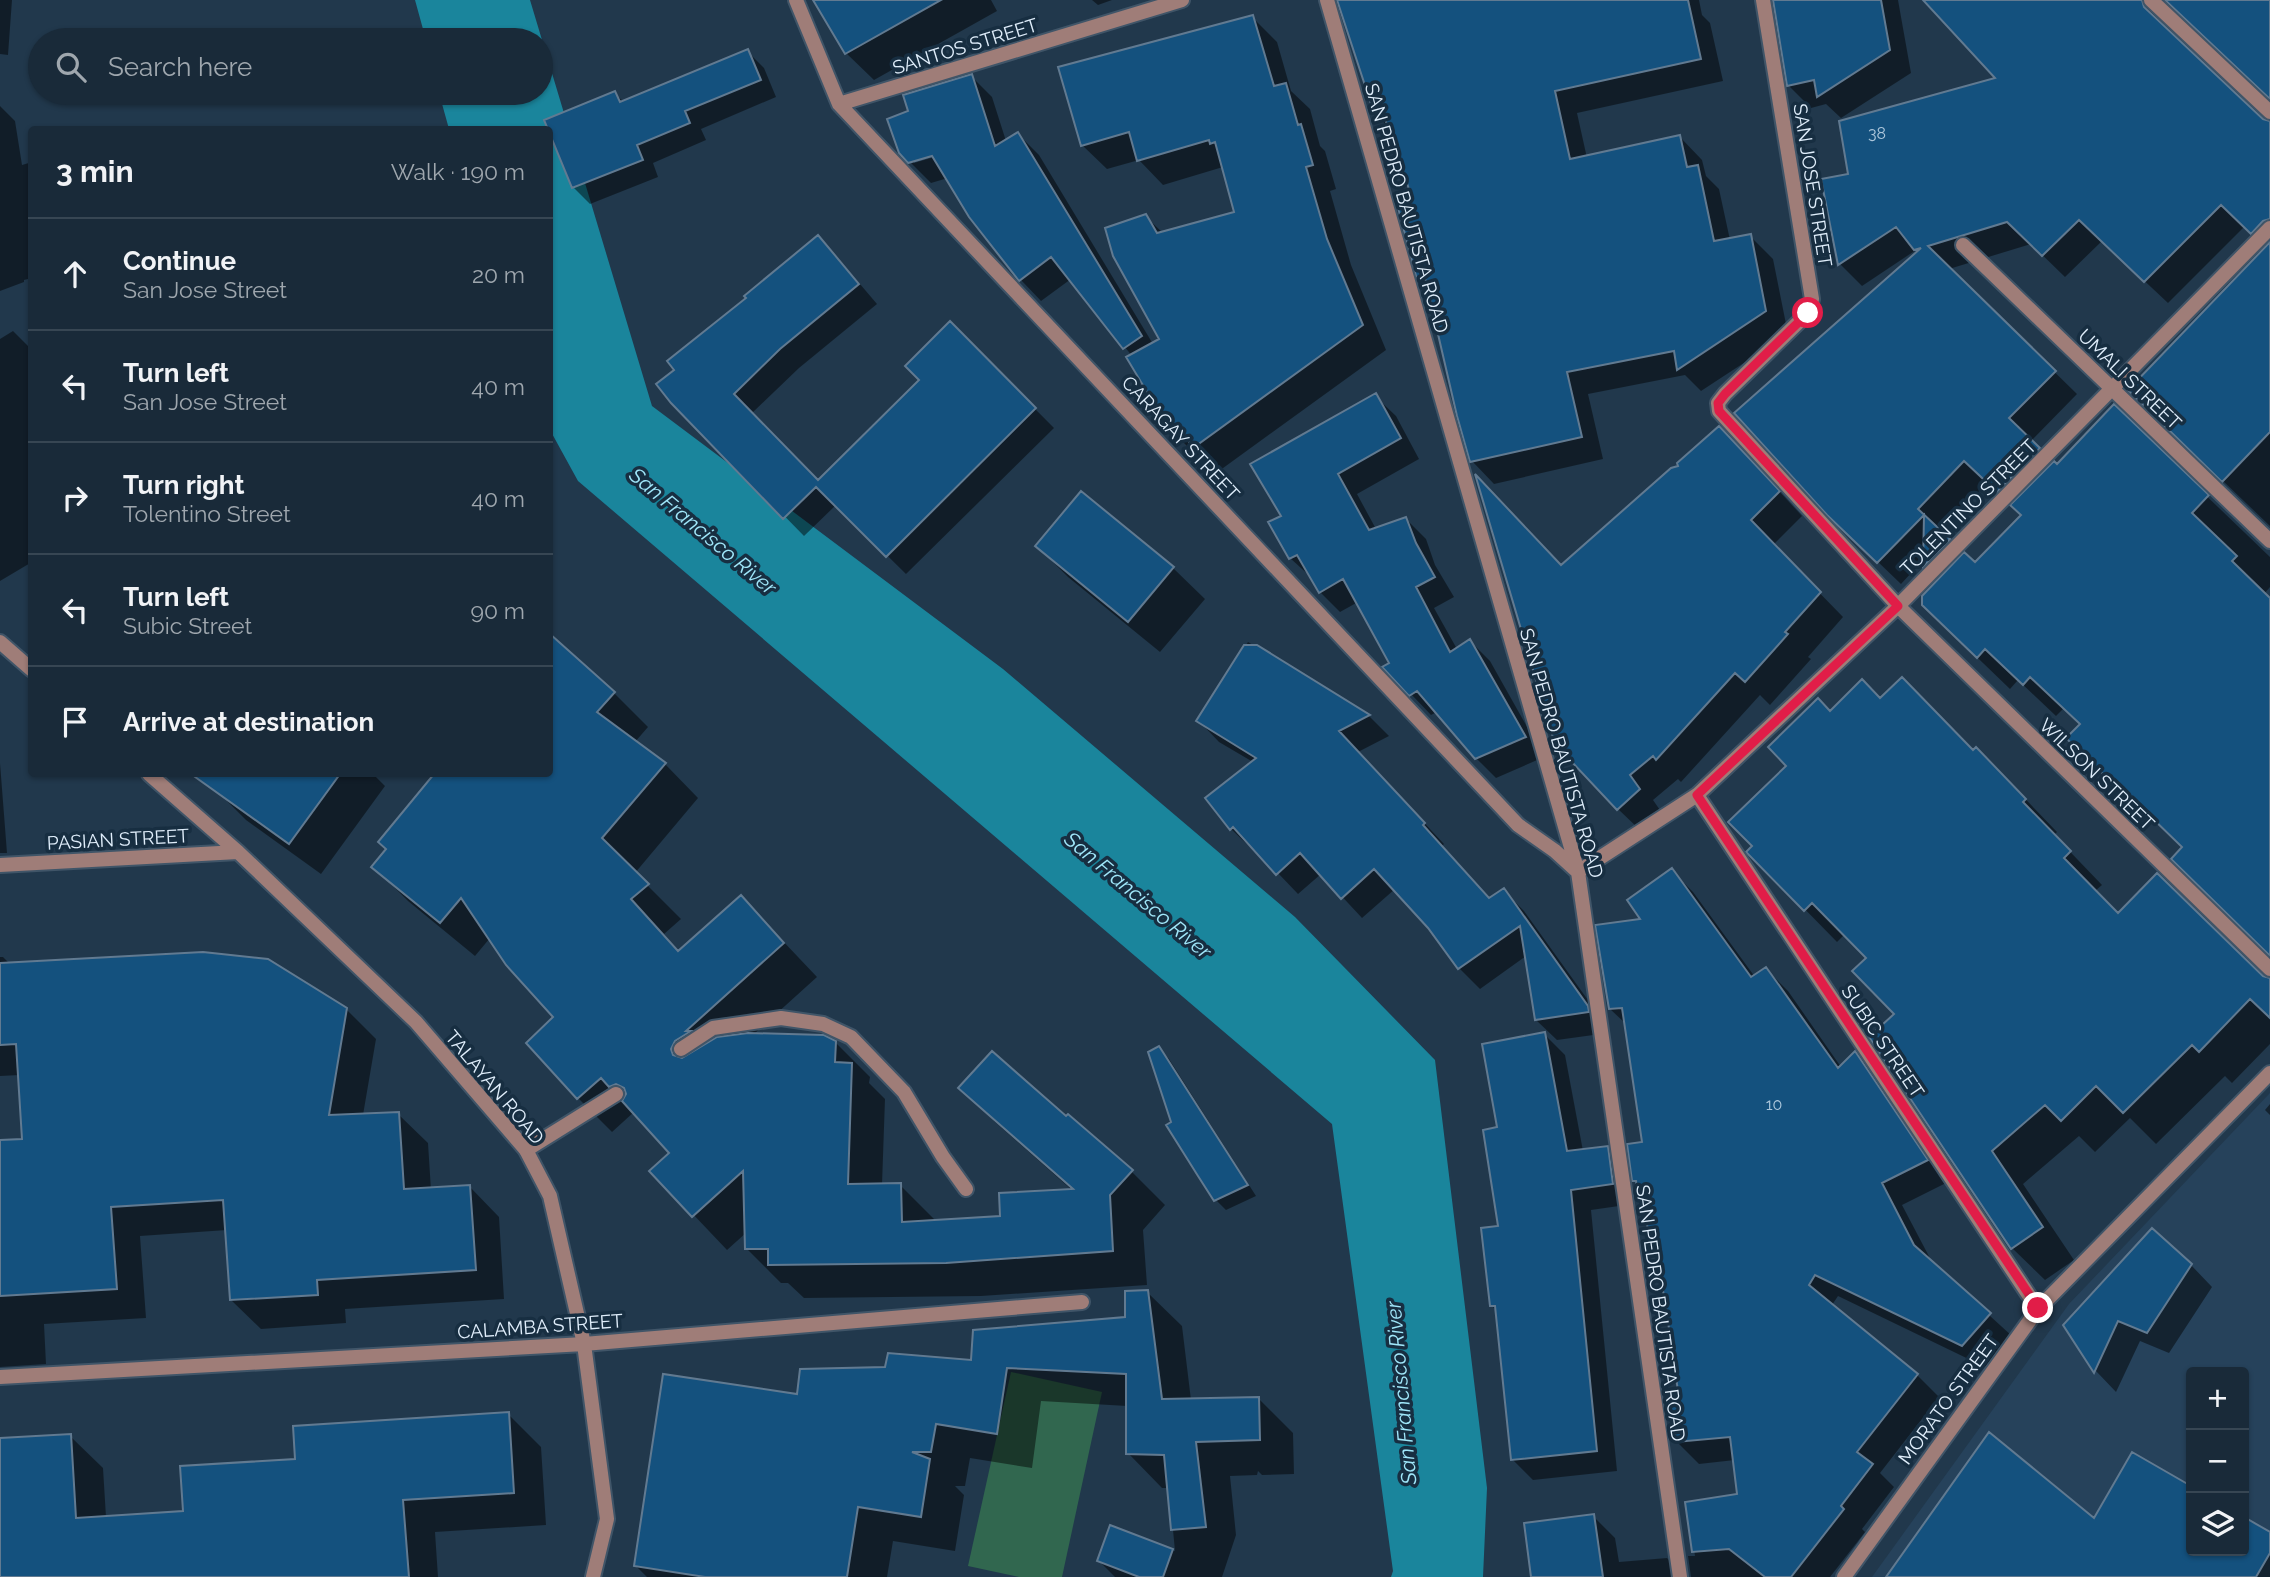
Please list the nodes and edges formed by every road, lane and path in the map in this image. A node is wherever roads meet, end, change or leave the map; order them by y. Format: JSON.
{"nodes":[{"id":1,"x":796,"y":0,"type":"edge"},
{"id":2,"x":1182,"y":0,"type":"edge"},
{"id":3,"x":1327,"y":0,"type":"edge"},
{"id":4,"x":1763,"y":0,"type":"edge"},
{"id":5,"x":2151,"y":0,"type":"edge"},
{"id":6,"x":839,"y":104,"type":"junction"},
{"id":7,"x":2270,"y":112,"type":"edge"},
{"id":8,"x":2270,"y":228,"type":"edge"},
{"id":9,"x":1963,"y":244,"type":"dead end"},
{"id":10,"x":2113,"y":388,"type":"junction"},
{"id":11,"x":2270,"y":541,"type":"edge"},
{"id":12,"x":1898,"y":606,"type":"junction"},
{"id":13,"x":0,"y":642,"type":"edge"},
{"id":14,"x":28,"y":666,"type":"edge"},
{"id":15,"x":152,"y":777,"type":"edge"},
{"id":16,"x":1697,"y":795,"type":"junction"},
{"id":17,"x":238,"y":852,"type":"junction"},
{"id":18,"x":0,"y":865,"type":"edge"},
{"id":19,"x":1578,"y":872,"type":"junction"},
{"id":20,"x":2270,"y":969,"type":"edge"},
{"id":21,"x":681,"y":1049,"type":"dead end"},
{"id":22,"x":2270,"y":1073,"type":"edge"},
{"id":23,"x":616,"y":1094,"type":"dead end"},
{"id":24,"x":526,"y":1150,"type":"junction"},
{"id":25,"x":966,"y":1189,"type":"dead end"},
{"id":26,"x":1082,"y":1302,"type":"dead end"},
{"id":27,"x":2038,"y":1308,"type":"junction"},
{"id":28,"x":584,"y":1344,"type":"junction"},
{"id":29,"x":0,"y":1377,"type":"edge"},
{"id":30,"x":593,"y":1577,"type":"edge"},
{"id":31,"x":1680,"y":1577,"type":"edge"},
{"id":32,"x":1844,"y":1577,"type":"edge"}],
"edges":[{"from":1,"to":6,"type":"street","name":"CARAGAY STREET"},
{"from":2,"to":6,"type":"street","name":"SANTOS STREET"},
{"from":3,"to":19,"type":"street","name":"SAN PEDRO BAUTISTA ROAD"},
{"from":4,"to":12,"type":"street","name":"SAN JOSE STREET"},
{"from":5,"to":7,"type":"street"},
{"from":6,"to":19,"type":"street","name":"CARAGAY STREET"},
{"from":8,"to":10,"type":"street","name":"TOLENTINO STREET"},
{"from":9,"to":10,"type":"street","name":"UMALI STREET"},
{"from":10,"to":11,"type":"street","name":"UMALI STREET"},
{"from":10,"to":12,"type":"street","name":"TOLENTINO STREET"},
{"from":12,"to":16,"type":"street","name":"TOLENTINO STREET"},
{"from":12,"to":20,"type":"street","name":"WILSON STREET"},
{"from":13,"to":14,"type":"street"},
{"from":15,"to":17,"type":"street","name":"TALAYAN ROAD"},
{"from":16,"to":19,"type":"street","name":"TOLENTINO STREET"},
{"from":16,"to":27,"type":"street","name":"SUBIC STREET"},
{"from":17,"to":18,"type":"street","name":"PASIAN STREET"},
{"from":17,"to":24,"type":"street","name":"TALAYAN ROAD"},
{"from":19,"to":31,"type":"street","name":"SAN PEDRO BAUTISTA ROAD"},
{"from":21,"to":25,"type":"street"},
{"from":22,"to":27,"type":"street","name":"MORATO STREET"},
{"from":23,"to":24,"type":"street"},
{"from":24,"to":28,"type":"street","name":"TALAYAN ROAD"},
{"from":26,"to":28,"type":"street","name":"CALAMBA STREET"},
{"from":27,"to":32,"type":"street","name":"MORATO STREET"},
{"from":28,"to":29,"type":"street","name":"CALAMBA STREET"},
{"from":28,"to":30,"type":"street","name":"TALAYAN ROAD"}]}
